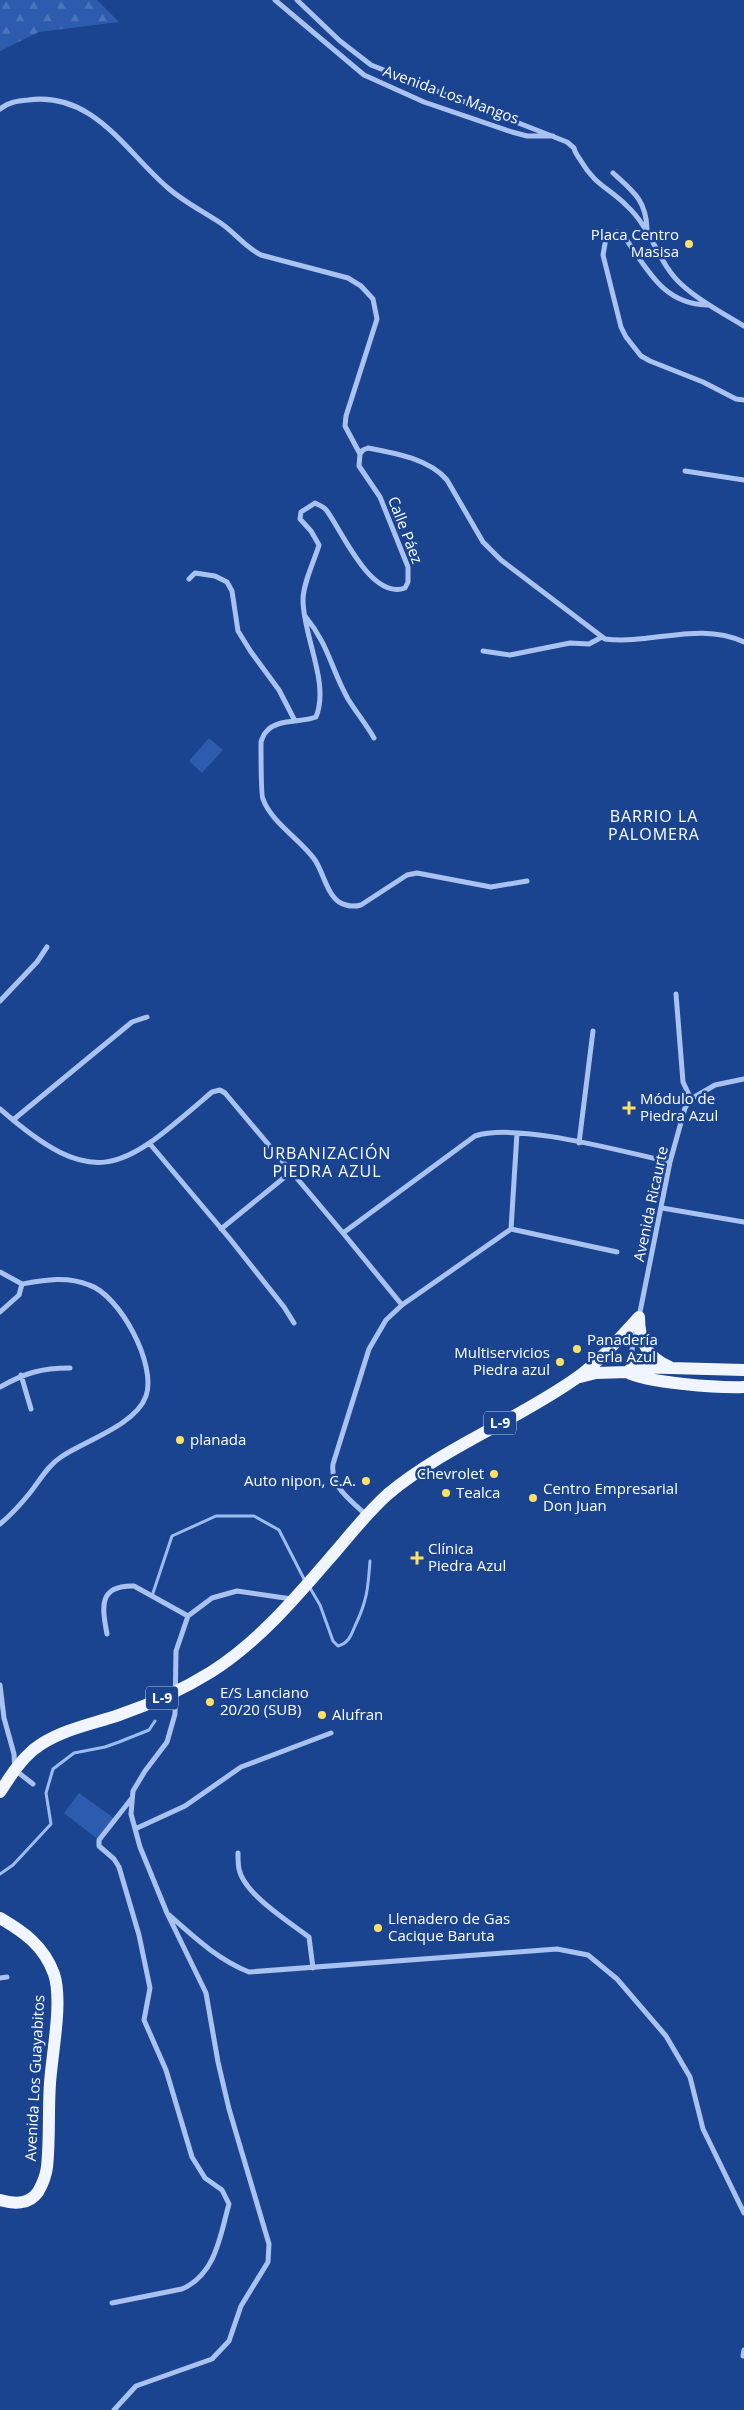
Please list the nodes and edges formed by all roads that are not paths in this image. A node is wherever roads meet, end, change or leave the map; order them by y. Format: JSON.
{"nodes":[{"id":1,"x":275,"y":0,"type":"edge"},
{"id":2,"x":297,"y":0,"type":"edge"},
{"id":3,"x":0,"y":109,"type":"edge"},
{"id":4,"x":556,"y":136,"type":"junction"},
{"id":5,"x":613,"y":173,"type":"dead end"},
{"id":6,"x":647,"y":230,"type":"junction"},
{"id":7,"x":708,"y":305,"type":"junction"},
{"id":8,"x":744,"y":326,"type":"edge"},
{"id":9,"x":744,"y":400,"type":"edge"},
{"id":10,"x":360,"y":454,"type":"junction"},
{"id":11,"x":685,"y":471,"type":"dead end"},
{"id":12,"x":744,"y":480,"type":"edge"},
{"id":13,"x":189,"y":579,"type":"dead end"},
{"id":14,"x":305,"y":616,"type":"junction"},
{"id":15,"x":602,"y":637,"type":"junction"},
{"id":16,"x":744,"y":642,"type":"edge"},
{"id":17,"x":482,"y":652,"type":"dead end"},
{"id":18,"x":295,"y":721,"type":"junction"},
{"id":19,"x":374,"y":738,"type":"dead end"},
{"id":20,"x":528,"y":881,"type":"dead end"},
{"id":21,"x":48,"y":947,"type":"dead end"},
{"id":22,"x":676,"y":994,"type":"dead end"},
{"id":23,"x":0,"y":1000,"type":"edge"},
{"id":24,"x":148,"y":1017,"type":"dead end"},
{"id":25,"x":593,"y":1031,"type":"dead end"},
{"id":26,"x":744,"y":1079,"type":"edge"},
{"id":27,"x":691,"y":1099,"type":"junction"},
{"id":28,"x":0,"y":1108,"type":"edge"},
{"id":29,"x":14,"y":1120,"type":"junction"},
{"id":30,"x":517,"y":1133,"type":"junction"},
{"id":31,"x":579,"y":1143,"type":"junction"},
{"id":32,"x":150,"y":1144,"type":"junction"},
{"id":33,"x":670,"y":1162,"type":"junction"},
{"id":34,"x":291,"y":1172,"type":"junction"},
{"id":35,"x":662,"y":1208,"type":"junction"},
{"id":36,"x":744,"y":1222,"type":"edge"},
{"id":37,"x":221,"y":1229,"type":"junction"},
{"id":38,"x":511,"y":1229,"type":"junction"},
{"id":39,"x":343,"y":1233,"type":"junction"},
{"id":40,"x":618,"y":1252,"type":"dead end"},
{"id":41,"x":0,"y":1272,"type":"edge"},
{"id":42,"x":22,"y":1284,"type":"junction"},
{"id":43,"x":402,"y":1305,"type":"junction"},
{"id":44,"x":0,"y":1312,"type":"edge"},
{"id":45,"x":639,"y":1316,"type":"junction"},
{"id":46,"x":294,"y":1323,"type":"dead end"},
{"id":47,"x":70,"y":1368,"type":"dead end"},
{"id":48,"x":674,"y":1369,"type":"junction"},
{"id":49,"x":744,"y":1370,"type":"edge"},
{"id":50,"x":627,"y":1372,"type":"junction"},
{"id":51,"x":21,"y":1375,"type":"junction"},
{"id":52,"x":575,"y":1379,"type":"junction"},
{"id":53,"x":0,"y":1387,"type":"edge"},
{"id":54,"x":744,"y":1388,"type":"edge"},
{"id":55,"x":32,"y":1409,"type":"dead end"},
{"id":56,"x":367,"y":1515,"type":"junction"},
{"id":57,"x":0,"y":1524,"type":"edge"},
{"id":58,"x":294,"y":1599,"type":"junction"},
{"id":59,"x":188,"y":1616,"type":"junction"},
{"id":60,"x":107,"y":1634,"type":"dead end"},
{"id":61,"x":0,"y":1685,"type":"edge"},
{"id":62,"x":174,"y":1693,"type":"junction"},
{"id":63,"x":2,"y":1703,"type":"edge"},
{"id":64,"x":331,"y":1733,"type":"dead end"},
{"id":65,"x":15,"y":1770,"type":"junction"},
{"id":66,"x":33,"y":1784,"type":"dead end"},
{"id":67,"x":0,"y":1792,"type":"edge"},
{"id":68,"x":132,"y":1797,"type":"junction"},
{"id":69,"x":135,"y":1829,"type":"junction"},
{"id":70,"x":238,"y":1853,"type":"dead end"},
{"id":71,"x":167,"y":1913,"type":"junction"},
{"id":72,"x":0,"y":1918,"type":"edge"},
{"id":73,"x":313,"y":1968,"type":"junction"},
{"id":74,"x":7,"y":1977,"type":"dead end"},
{"id":75,"x":0,"y":1978,"type":"edge"},
{"id":76,"x":0,"y":2200,"type":"edge"},
{"id":77,"x":744,"y":2213,"type":"edge"},
{"id":78,"x":112,"y":2303,"type":"dead end"},
{"id":79,"x":114,"y":2410,"type":"edge"}],
"edges":[{"from":1,"to":4,"type":"street","name":"Avenida Los Mangos"},
{"from":2,"to":4,"type":"street","name":"Avenida Los Mangos"},
{"from":3,"to":10,"type":"street"},
{"from":4,"to":6,"type":"street","name":"Avenida Los Mangos"},
{"from":5,"to":6,"type":"street"},
{"from":6,"to":7,"type":"street","name":"Avenida Los Mangos"},
{"from":7,"to":8,"type":"street","name":"Avenida Los Mangos"},
{"from":7,"to":9,"type":"street"},
{"from":10,"to":14,"type":"street","name":"Calle Páez"},
{"from":10,"to":15,"type":"street"},
{"from":11,"to":12,"type":"street"},
{"from":13,"to":18,"type":"street"},
{"from":14,"to":18,"type":"street","name":"Calle Páez"},
{"from":14,"to":19,"type":"street"},
{"from":15,"to":16,"type":"street"},
{"from":15,"to":17,"type":"street"},
{"from":18,"to":20,"type":"street"},
{"from":21,"to":23,"type":"street"},
{"from":22,"to":27,"type":"street"},
{"from":24,"to":29,"type":"street"},
{"from":25,"to":31,"type":"street"},
{"from":26,"to":27,"type":"street"},
{"from":27,"to":33,"type":"street","name":"Avenida Ricaurte"},
{"from":28,"to":29,"type":"street"},
{"from":29,"to":32,"type":"street"},
{"from":30,"to":31,"type":"street"},
{"from":30,"to":38,"type":"street"},
{"from":30,"to":39,"type":"street"},
{"from":31,"to":33,"type":"street"},
{"from":32,"to":34,"type":"street"},
{"from":32,"to":37,"type":"street"},
{"from":33,"to":35,"type":"street","name":"Avenida Ricaurte"},
{"from":34,"to":37,"type":"street"},
{"from":34,"to":39,"type":"street"},
{"from":35,"to":36,"type":"street"},
{"from":35,"to":45,"type":"street","name":"Avenida Ricaurte"},
{"from":37,"to":46,"type":"street"},
{"from":38,"to":40,"type":"street"},
{"from":38,"to":43,"type":"street"},
{"from":39,"to":43,"type":"street"},
{"from":41,"to":42,"type":"street"},
{"from":42,"to":44,"type":"street"},
{"from":42,"to":57,"type":"street"},
{"from":43,"to":56,"type":"street"},
{"from":45,"to":48,"type":"main road"},
{"from":45,"to":50,"type":"street","name":"Avenida Ricaurte"},
{"from":45,"to":52,"type":"main road","number":"L-9"},
{"from":47,"to":51,"type":"street"},
{"from":48,"to":49,"type":"main road","number":"L-9"},
{"from":48,"to":50,"type":"main road","number":"L-9"},
{"from":50,"to":52,"type":"main road","number":"L-9"},
{"from":50,"to":54,"type":"main road","number":"L-9"},
{"from":51,"to":53,"type":"street"},
{"from":51,"to":55,"type":"street"},
{"from":52,"to":56,"type":"main road","number":"L-9"},
{"from":56,"to":58,"type":"main road","number":"L-9"},
{"from":58,"to":59,"type":"street"},
{"from":58,"to":62,"type":"main road","number":"L-9"},
{"from":59,"to":60,"type":"street"},
{"from":59,"to":62,"type":"street"},
{"from":61,"to":63,"type":"street"},
{"from":62,"to":65,"type":"main road","number":"L-9"},
{"from":62,"to":68,"type":"street"},
{"from":63,"to":65,"type":"street"},
{"from":64,"to":69,"type":"street"},
{"from":65,"to":66,"type":"street"},
{"from":65,"to":67,"type":"main road","number":"L-9"},
{"from":68,"to":69,"type":"street"},
{"from":68,"to":78,"type":"street"},
{"from":69,"to":71,"type":"street"},
{"from":70,"to":73,"type":"street"},
{"from":71,"to":73,"type":"street"},
{"from":71,"to":79,"type":"street"},
{"from":72,"to":76,"type":"main road","name":"Avenida Los Guayabitos"},
{"from":73,"to":77,"type":"street"},
{"from":74,"to":75,"type":"street"}]}
